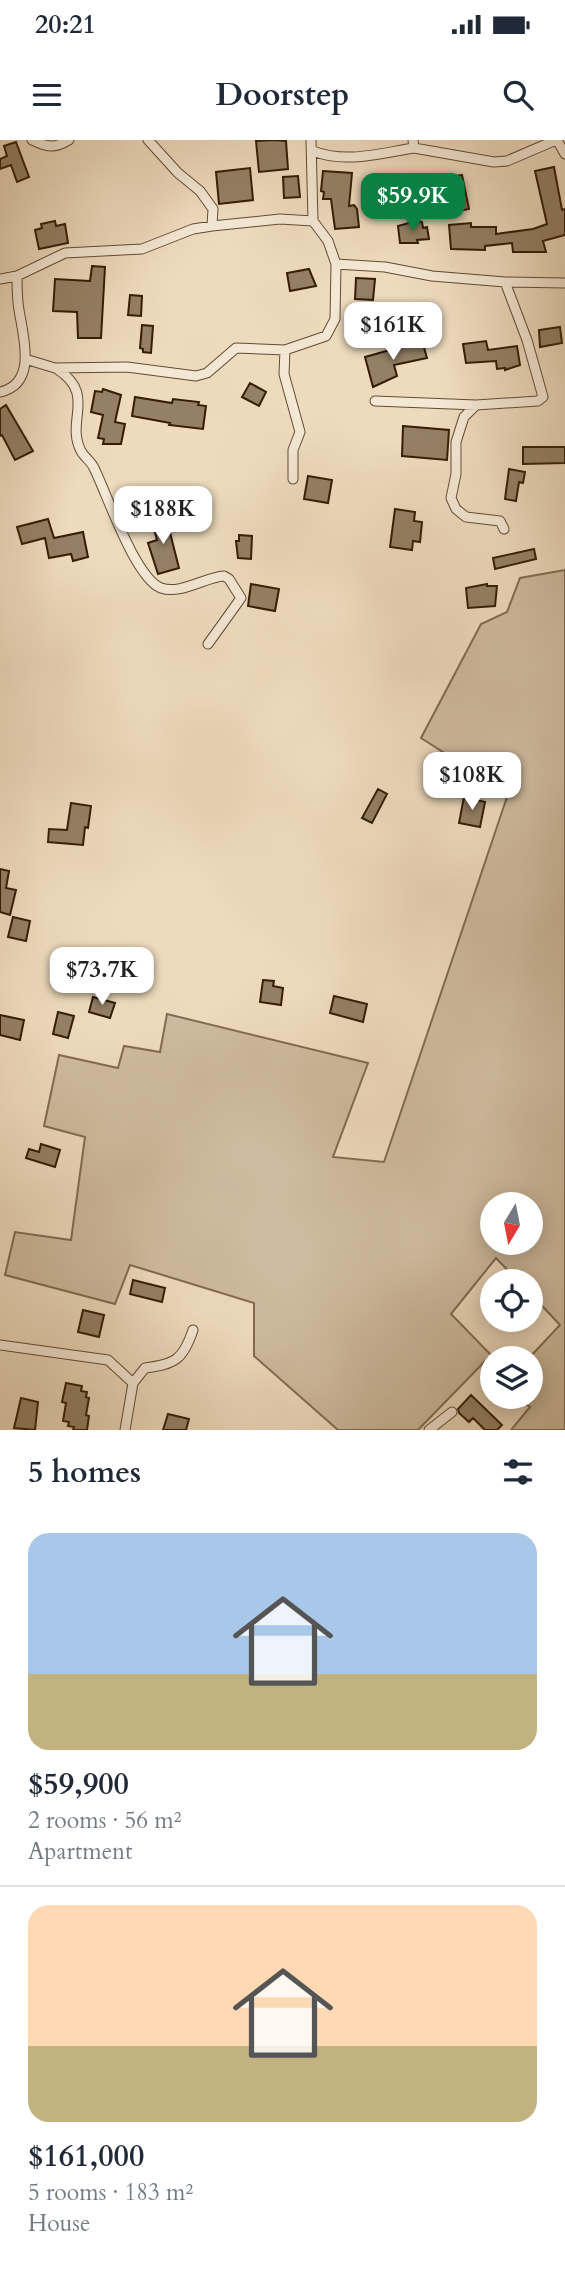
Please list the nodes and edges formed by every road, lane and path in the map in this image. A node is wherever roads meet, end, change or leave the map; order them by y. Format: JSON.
{"nodes":[{"id":1,"x":32,"y":140,"type":"edge"},
{"id":2,"x":69,"y":140,"type":"edge"},
{"id":3,"x":148,"y":140,"type":"edge"},
{"id":4,"x":312,"y":140,"type":"edge"},
{"id":5,"x":556,"y":140,"type":"edge"},
{"id":6,"x":414,"y":144,"type":"edge"},
{"id":7,"x":313,"y":151,"type":"junction"},
{"id":8,"x":565,"y":154,"type":"edge"},
{"id":9,"x":313,"y":221,"type":"junction"},
{"id":10,"x":212,"y":226,"type":"junction"},
{"id":11,"x":336,"y":264,"type":"junction"},
{"id":12,"x":17,"y":276,"type":"junction"},
{"id":13,"x":0,"y":279,"type":"edge"},
{"id":14,"x":505,"y":282,"type":"junction"},
{"id":15,"x":565,"y":282,"type":"edge"},
{"id":16,"x":285,"y":350,"type":"junction"},
{"id":17,"x":25,"y":359,"type":"junction"},
{"id":18,"x":55,"y":368,"type":"junction"},
{"id":19,"x":0,"y":392,"type":"edge"},
{"id":20,"x":375,"y":401,"type":"dead end"},
{"id":21,"x":476,"y":405,"type":"junction"},
{"id":22,"x":293,"y":479,"type":"dead end"},
{"id":23,"x":504,"y":529,"type":"dead end"},
{"id":24,"x":208,"y":644,"type":"dead end"},
{"id":25,"x":193,"y":1330,"type":"dead end"},
{"id":26,"x":0,"y":1345,"type":"edge"},
{"id":27,"x":133,"y":1383,"type":"junction"},
{"id":28,"x":452,"y":1412,"type":"dead end"},
{"id":29,"x":125,"y":1430,"type":"edge"},
{"id":30,"x":429,"y":1430,"type":"edge"}],
"edges":[{"from":1,"to":2,"type":"street"},
{"from":3,"to":10,"type":"street"},
{"from":4,"to":7,"type":"street"},
{"from":5,"to":6,"type":"street"},
{"from":5,"to":8,"type":"street"},
{"from":6,"to":7,"type":"street"},
{"from":7,"to":9,"type":"street"},
{"from":9,"to":10,"type":"street"},
{"from":9,"to":11,"type":"street"},
{"from":10,"to":12,"type":"street"},
{"from":11,"to":14,"type":"street"},
{"from":11,"to":16,"type":"street"},
{"from":12,"to":13,"type":"street"},
{"from":12,"to":17,"type":"street"},
{"from":14,"to":15,"type":"street"},
{"from":14,"to":21,"type":"street"},
{"from":16,"to":18,"type":"street"},
{"from":16,"to":22,"type":"street"},
{"from":17,"to":18,"type":"street"},
{"from":17,"to":19,"type":"street"},
{"from":18,"to":24,"type":"street"},
{"from":20,"to":21,"type":"street"},
{"from":21,"to":23,"type":"street"},
{"from":25,"to":27,"type":"street"},
{"from":26,"to":27,"type":"street"},
{"from":27,"to":29,"type":"street"},
{"from":28,"to":30,"type":"street"}]}
